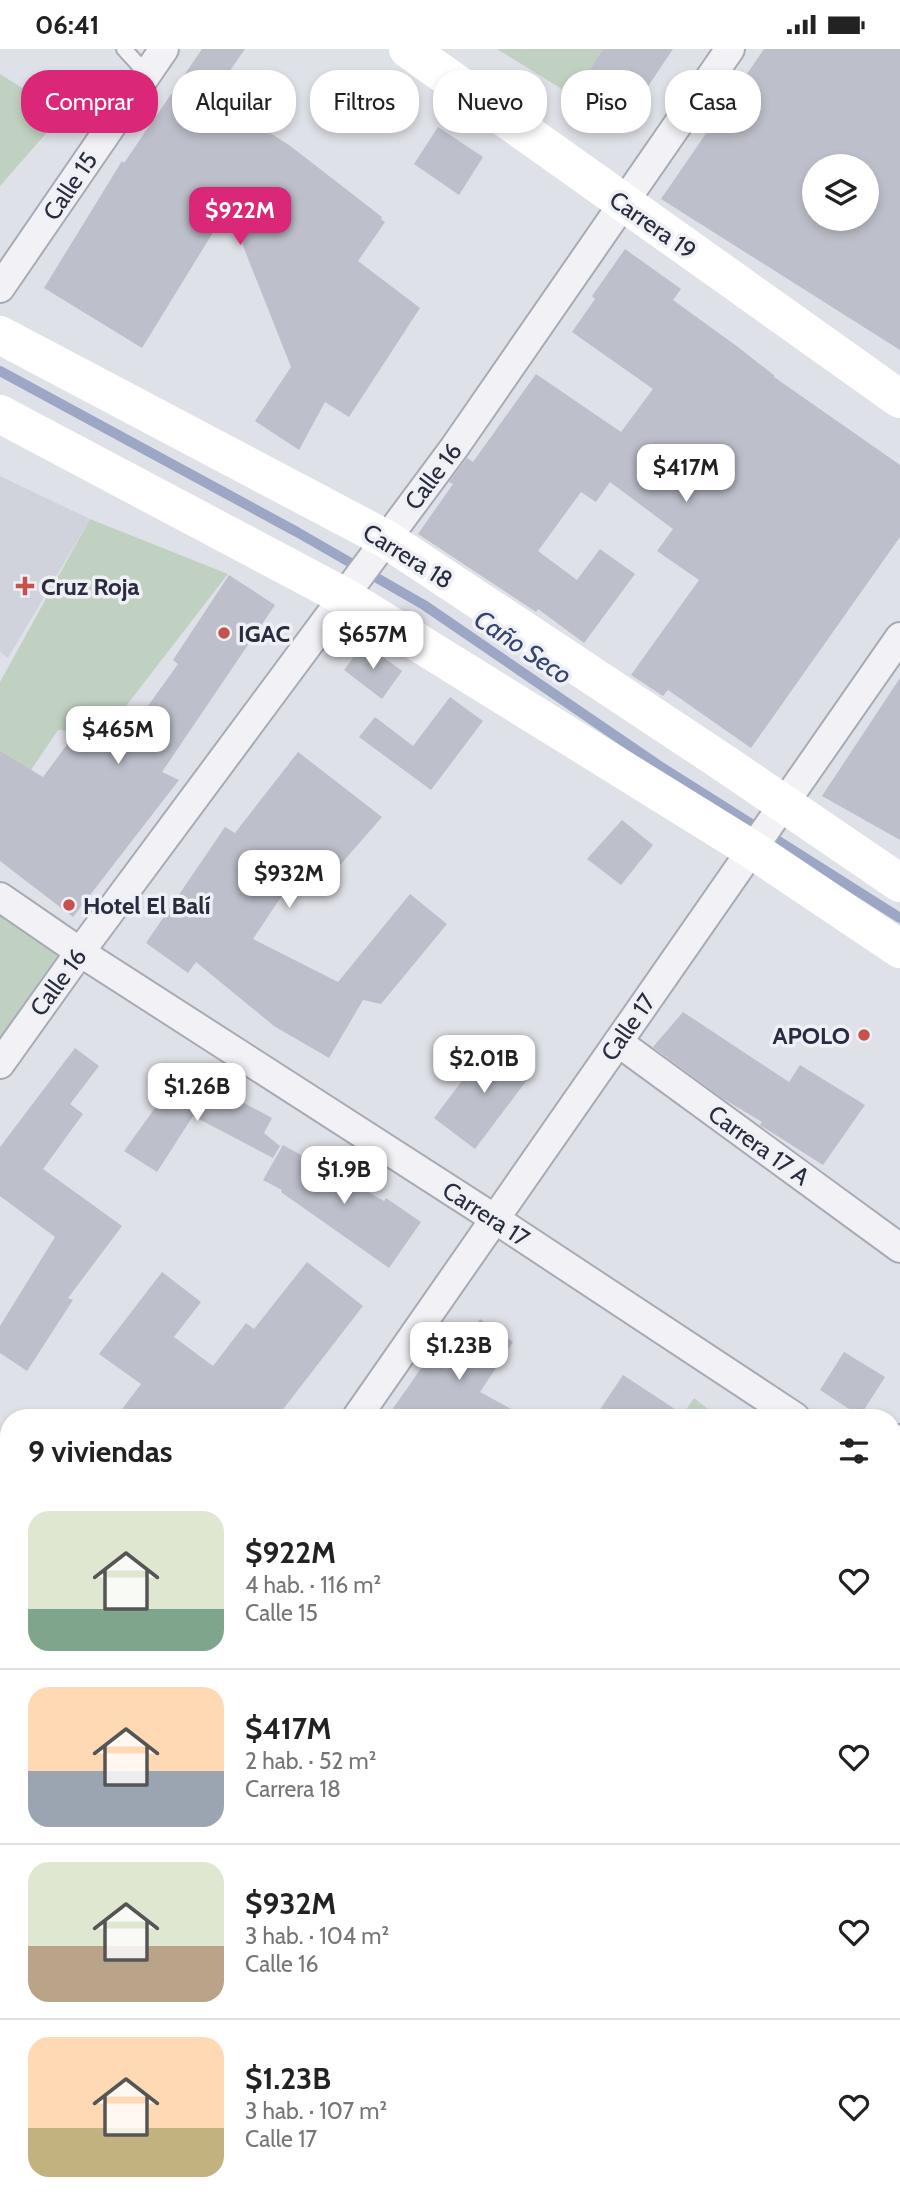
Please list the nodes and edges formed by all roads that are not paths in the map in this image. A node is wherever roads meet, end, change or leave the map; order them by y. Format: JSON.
{"nodes":[{"id":1,"x":124,"y":49,"type":"edge"},
{"id":2,"x":164,"y":49,"type":"edge"},
{"id":3,"x":408,"y":49,"type":"edge"},
{"id":4,"x":730,"y":49,"type":"edge"},
{"id":5,"x":144,"y":70,"type":"edge"},
{"id":6,"x":149,"y":70,"type":"edge"},
{"id":7,"x":106,"y":133,"type":"edge"},
{"id":8,"x":624,"y":205,"type":"junction"},
{"id":9,"x":0,"y":288,"type":"edge"},
{"id":10,"x":0,"y":334,"type":"edge"},
{"id":11,"x":900,"y":400,"type":"edge"},
{"id":12,"x":3,"y":418,"type":"edge"},
{"id":13,"x":383,"y":543,"type":"junction"},
{"id":14,"x":352,"y":585,"type":"junction"},
{"id":15,"x":900,"y":638,"type":"edge"},
{"id":16,"x":780,"y":808,"type":"junction"},
{"id":17,"x":754,"y":846,"type":"junction"},
{"id":18,"x":900,"y":883,"type":"edge"},
{"id":19,"x":0,"y":897,"type":"edge"},
{"id":20,"x":900,"y":949,"type":"edge"},
{"id":21,"x":80,"y":952,"type":"junction"},
{"id":22,"x":618,"y":1042,"type":"junction"},
{"id":23,"x":0,"y":1064,"type":"edge"},
{"id":24,"x":495,"y":1219,"type":"junction"},
{"id":25,"x":900,"y":1248,"type":"edge"},
{"id":26,"x":363,"y":1409,"type":"edge"},
{"id":27,"x":783,"y":1409,"type":"edge"}],
"edges":[{"from":1,"to":5,"type":"lane"},
{"from":2,"to":6,"type":"street","name":"Calle 15"},
{"from":3,"to":8,"type":"street","name":"Carrera 19"},
{"from":4,"to":8,"type":"street","name":"Calle 16"},
{"from":7,"to":9,"type":"street","name":"Calle 15"},
{"from":8,"to":11,"type":"street","name":"Carrera 19"},
{"from":8,"to":13,"type":"street","name":"Calle 16"},
{"from":10,"to":13,"type":"street","name":"Carrera 18"},
{"from":12,"to":14,"type":"street"},
{"from":13,"to":14,"type":"street","name":"Calle 16"},
{"from":13,"to":16,"type":"street","name":"Carrera 18"},
{"from":14,"to":17,"type":"street"},
{"from":14,"to":21,"type":"street","name":"Calle 16"},
{"from":15,"to":16,"type":"street","name":"Calle 17"},
{"from":16,"to":17,"type":"street","name":"Calle 17"},
{"from":16,"to":18,"type":"street","name":"Carrera 18"},
{"from":17,"to":20,"type":"street"},
{"from":17,"to":22,"type":"street","name":"Calle 17"},
{"from":19,"to":21,"type":"street","name":"Carrera 17"},
{"from":21,"to":23,"type":"street","name":"Calle 16"},
{"from":21,"to":24,"type":"street","name":"Carrera 17"},
{"from":22,"to":24,"type":"street","name":"Calle 17"},
{"from":22,"to":25,"type":"street","name":"Carrera 17 A"},
{"from":24,"to":26,"type":"street","name":"Calle 17"},
{"from":24,"to":27,"type":"street","name":"Carrera 17"}]}
